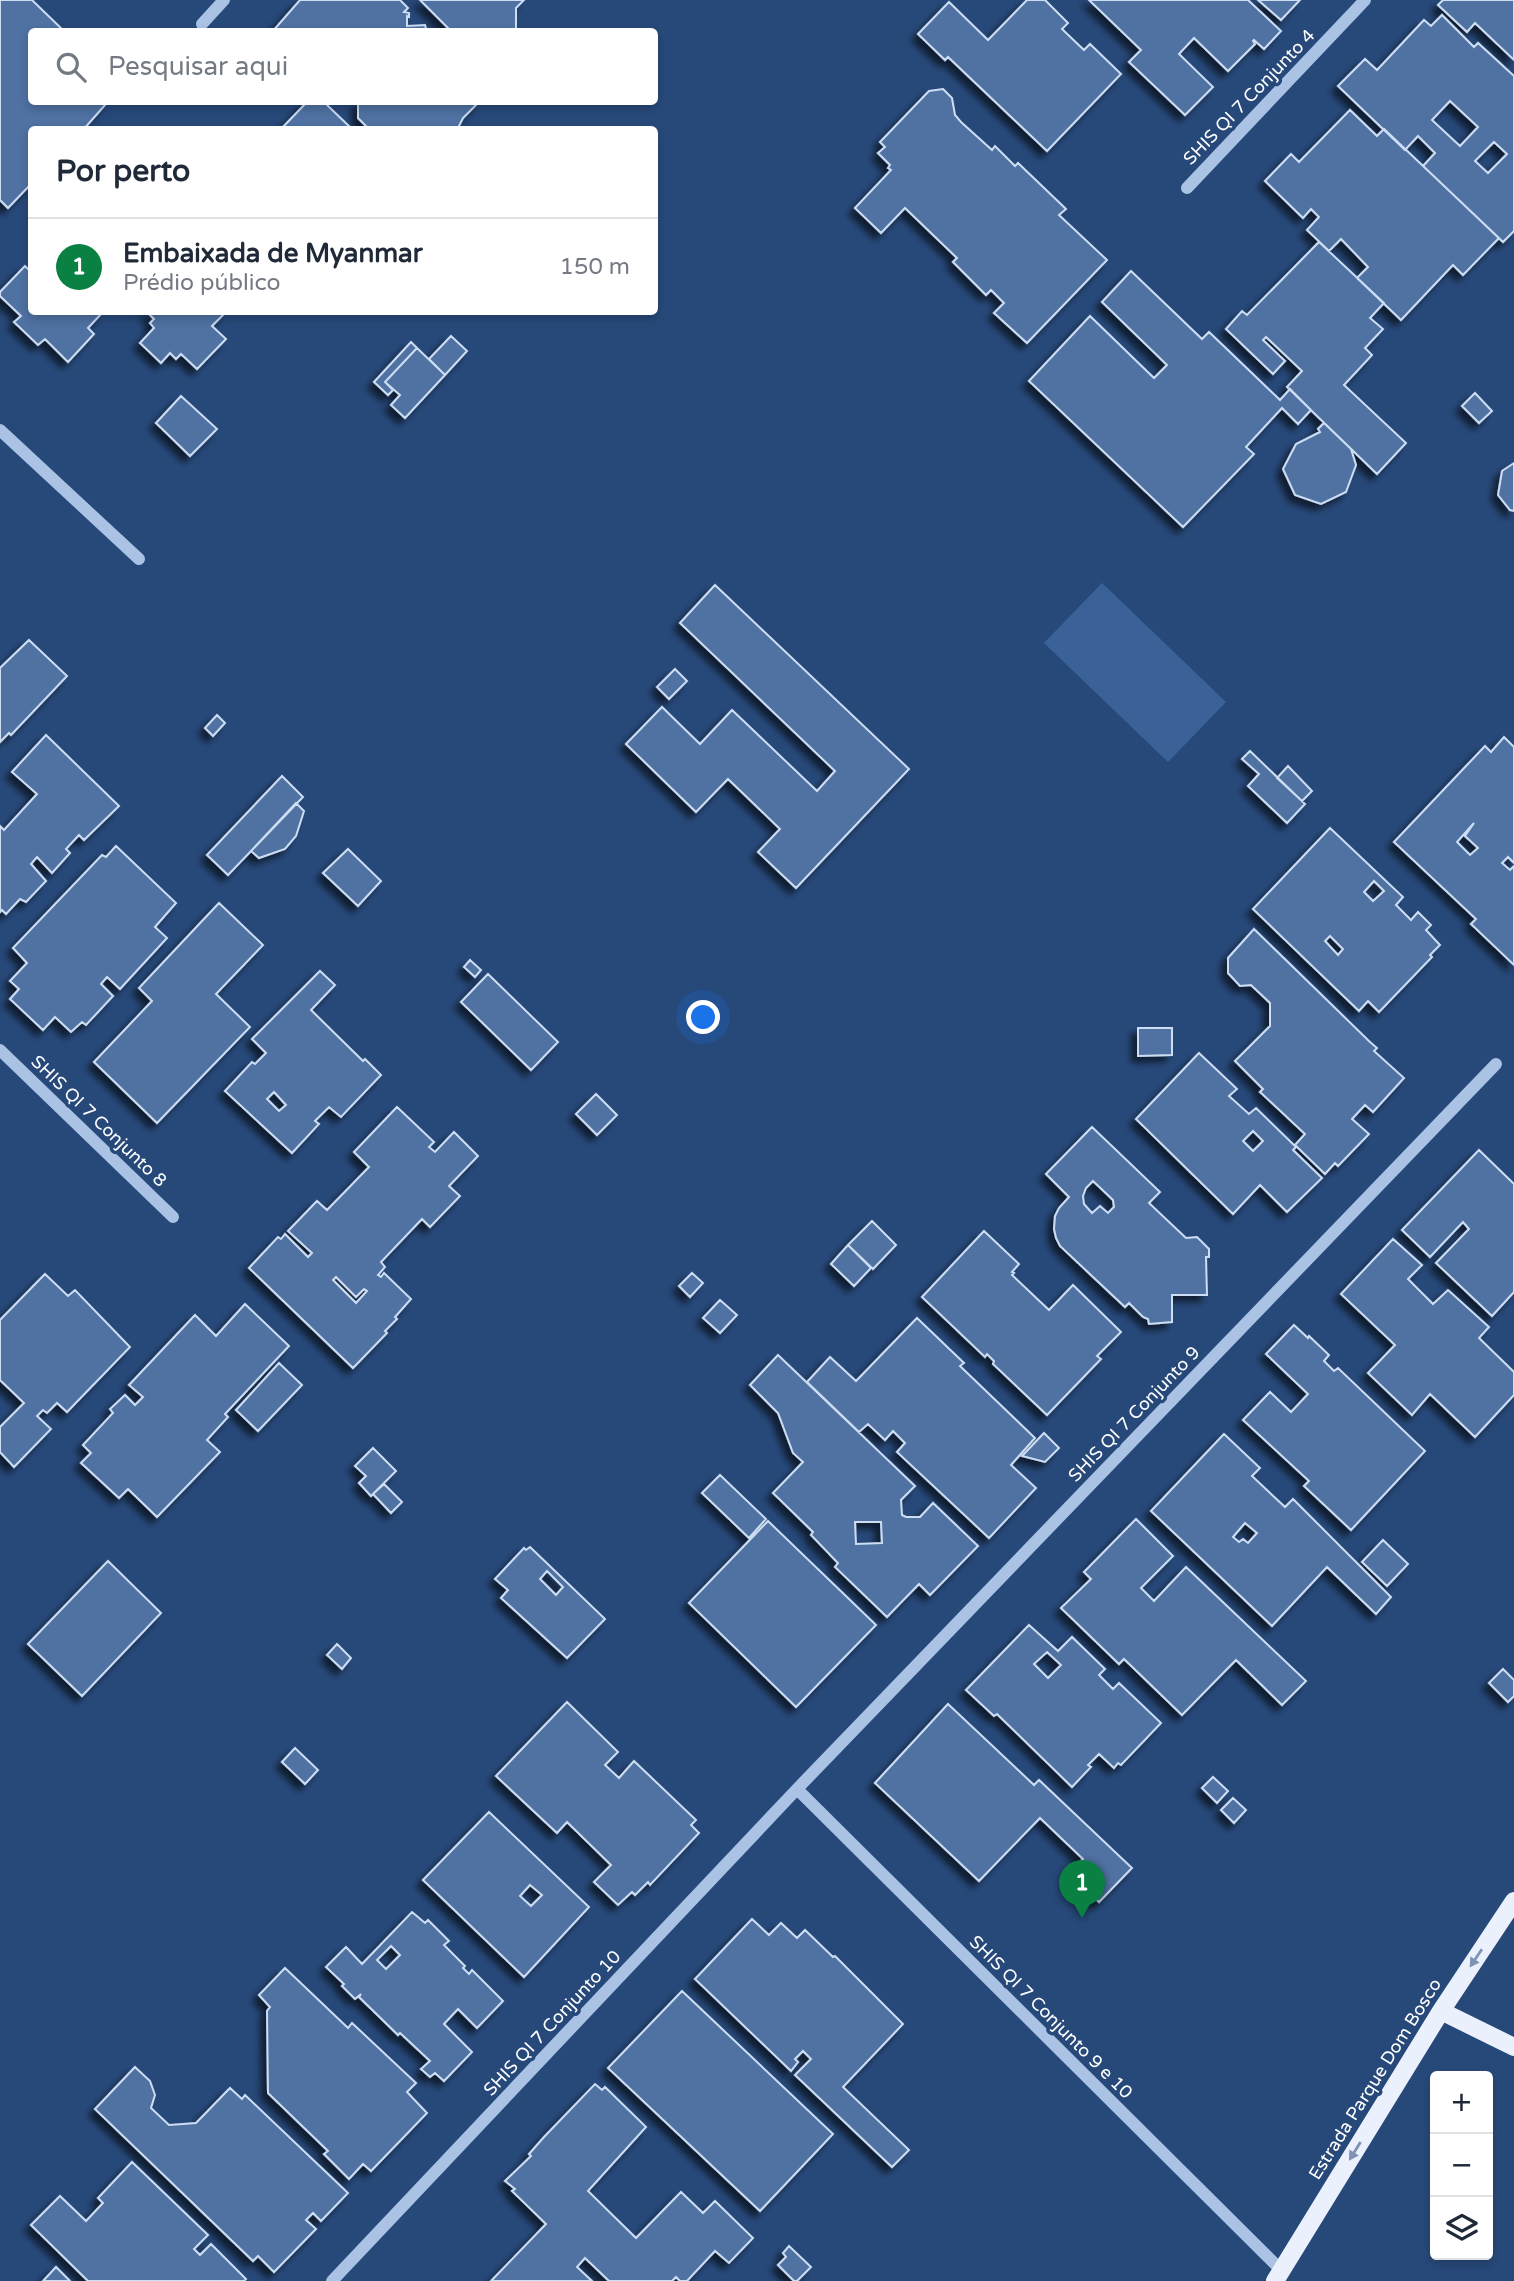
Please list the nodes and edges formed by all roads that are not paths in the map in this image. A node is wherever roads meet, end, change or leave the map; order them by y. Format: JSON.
{"nodes":[{"id":1,"x":224,"y":0,"type":"edge"},
{"id":2,"x":1365,"y":0,"type":"edge"},
{"id":3,"x":202,"y":24,"type":"dead end"},
{"id":4,"x":1187,"y":188,"type":"dead end"},
{"id":5,"x":0,"y":430,"type":"edge"},
{"id":6,"x":139,"y":559,"type":"dead end"},
{"id":7,"x":0,"y":1050,"type":"edge"},
{"id":8,"x":1496,"y":1064,"type":"dead end"},
{"id":9,"x":173,"y":1217,"type":"dead end"},
{"id":10,"x":797,"y":1789,"type":"junction"},
{"id":11,"x":1514,"y":1901,"type":"edge"},
{"id":12,"x":1441,"y":2011,"type":"junction"},
{"id":13,"x":1514,"y":2048,"type":"edge"},
{"id":14,"x":1278,"y":2275,"type":"edge"},
{"id":15,"x":332,"y":2281,"type":"edge"}],
"edges":[{"from":1,"to":3,"type":"street"},
{"from":2,"to":4,"type":"street","name":"SHIS QI 7 Conjunto 4"},
{"from":5,"to":6,"type":"street"},
{"from":7,"to":9,"type":"street","name":"SHIS QI 7 Conjunto 8"},
{"from":8,"to":10,"type":"street","name":"SHIS QI 7 Conjunto 9"},
{"from":10,"to":14,"type":"street","name":"SHIS QI 7 Conjunto 9 e 10"},
{"from":10,"to":15,"type":"street","name":"SHIS QI 7 Conjunto 10"},
{"from":11,"to":12,"type":"main road","name":"Estrada Parque Dom Bosco","one_way":true},
{"from":12,"to":13,"type":"main road"},
{"from":12,"to":14,"type":"main road","name":"Estrada Parque Dom Bosco","one_way":true}]}
